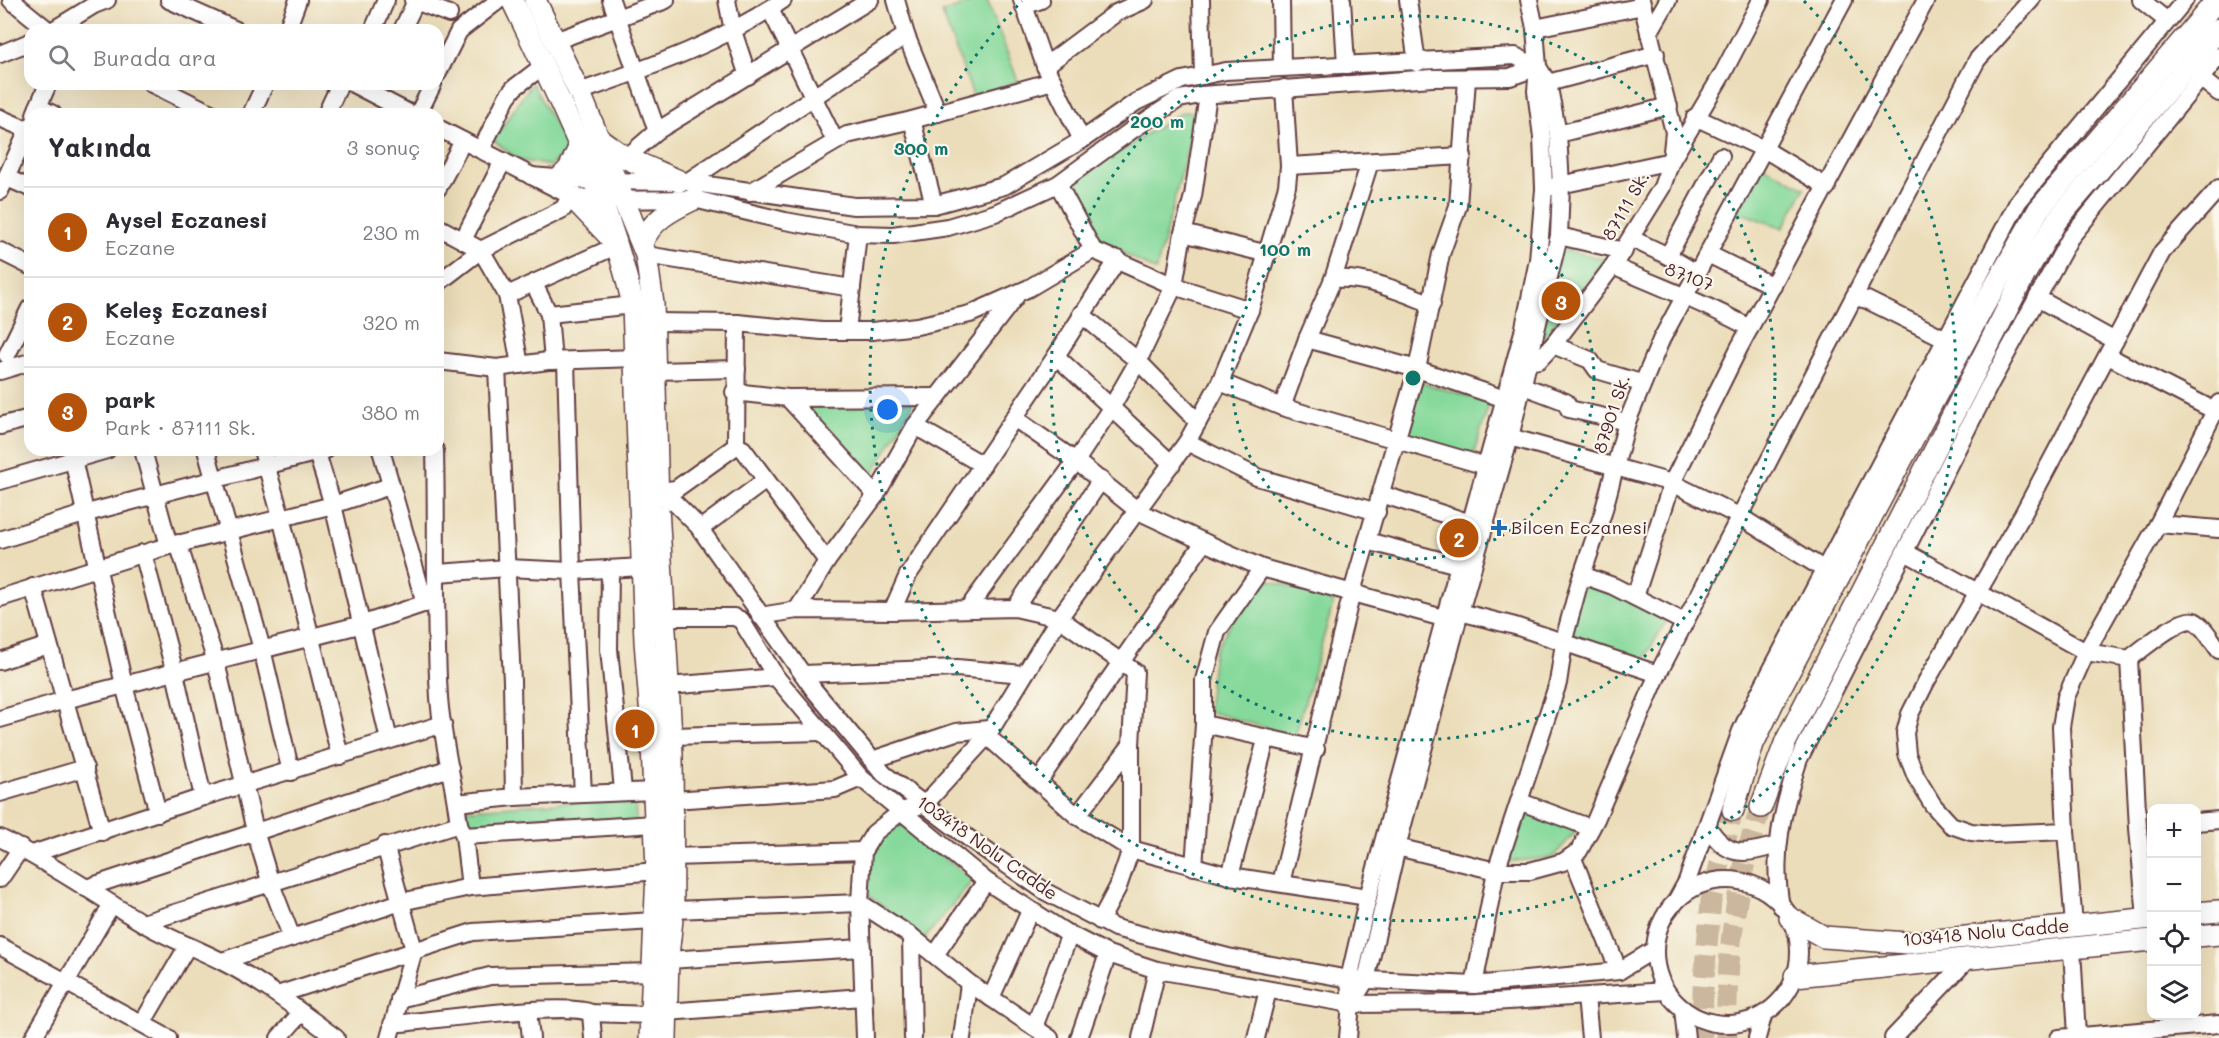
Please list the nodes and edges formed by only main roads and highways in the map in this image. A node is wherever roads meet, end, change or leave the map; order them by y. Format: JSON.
{"nodes":[{"id":1,"x":512,"y":0,"type":"edge"},
{"id":2,"x":535,"y":0,"type":"edge"},
{"id":3,"x":2217,"y":0,"type":"edge"},
{"id":4,"x":2219,"y":29,"type":"edge"},
{"id":5,"x":598,"y":138,"type":"junction"},
{"id":6,"x":579,"y":148,"type":"junction"},
{"id":7,"x":559,"y":178,"type":"road end"},
{"id":8,"x":571,"y":196,"type":"road end"},
{"id":9,"x":618,"y":245,"type":"junction"},
{"id":10,"x":644,"y":249,"type":"junction"},
{"id":11,"x":664,"y":795,"type":"junction"},
{"id":12,"x":1761,"y":807,"type":"tunnel mouth"},
{"id":13,"x":1733,"y":810,"type":"tunnel mouth"},
{"id":14,"x":665,"y":864,"type":"junction"},
{"id":15,"x":2219,"y":911,"type":"edge"},
{"id":16,"x":1786,"y":912,"type":"road end"},
{"id":17,"x":2201,"y":913,"type":"edge"},
{"id":18,"x":2147,"y":918,"type":"edge"},
{"id":19,"x":2219,"y":934,"type":"edge"},
{"id":20,"x":2201,"y":936,"type":"edge"},
{"id":21,"x":2147,"y":940,"type":"edge"},
{"id":22,"x":660,"y":966,"type":"junction"},
{"id":23,"x":1794,"y":976,"type":"road end"},
{"id":24,"x":659,"y":1013,"type":"junction"},
{"id":25,"x":650,"y":1038,"type":"edge"},
{"id":26,"x":666,"y":1038,"type":"edge"}],
"edges":[{"from":1,"to":6,"type":"main road"},
{"from":2,"to":5,"type":"main road"},
{"from":3,"to":13,"type":"main road"},
{"from":4,"to":12,"type":"main road"},
{"from":5,"to":10,"type":"main road"},
{"from":5,"to":10,"type":"main road"},
{"from":6,"to":7,"type":"main road"},
{"from":6,"to":9,"type":"main road"},
{"from":8,"to":9,"type":"main road"},
{"from":9,"to":11,"type":"main road"},
{"from":10,"to":11,"type":"main road"},
{"from":11,"to":14,"type":"main road"},
{"from":11,"to":14,"type":"main road"},
{"from":14,"to":22,"type":"main road"},
{"from":14,"to":22,"type":"main road"},
{"from":15,"to":17,"type":"main road"},
{"from":16,"to":18,"type":"main road","name":"103418 Nolu Cadde"},
{"from":19,"to":20,"type":"main road"},
{"from":21,"to":23,"type":"main road"},
{"from":22,"to":24,"type":"main road"},
{"from":24,"to":25,"type":"main road"},
{"from":24,"to":26,"type":"main road"}]}
